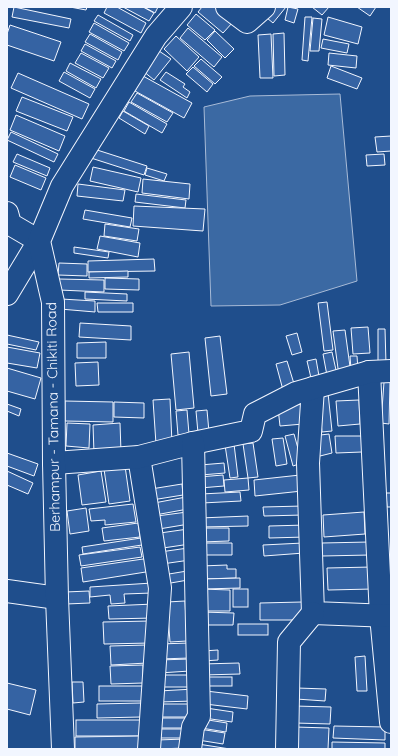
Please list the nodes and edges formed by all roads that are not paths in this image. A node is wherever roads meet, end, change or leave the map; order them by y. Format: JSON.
{"nodes":[{"id":1,"x":181,"y":7,"type":"edge"},
{"id":2,"x":227,"y":7,"type":"edge"},
{"id":3,"x":264,"y":7,"type":"edge"},
{"id":4,"x":7,"y":213,"type":"edge"},
{"id":5,"x":39,"y":241,"type":"junction"},
{"id":6,"x":7,"y":294,"type":"edge"},
{"id":7,"x":391,"y":371,"type":"edge"},
{"id":8,"x":369,"y":372,"type":"junction"},
{"id":9,"x":313,"y":388,"type":"junction"},
{"id":10,"x":193,"y":443,"type":"junction"},
{"id":11,"x":139,"y":457,"type":"junction"},
{"id":12,"x":54,"y":463,"type":"junction"},
{"id":13,"x":7,"y":591,"type":"edge"},
{"id":14,"x":57,"y":598,"type":"junction"},
{"id":15,"x":313,"y":613,"type":"junction"},
{"id":16,"x":386,"y":616,"type":"edge"},
{"id":17,"x":391,"y":722,"type":"edge"},
{"id":18,"x":63,"y":749,"type":"edge"},
{"id":19,"x":150,"y":749,"type":"edge"},
{"id":20,"x":190,"y":749,"type":"edge"},
{"id":21,"x":287,"y":749,"type":"edge"}],
"edges":[{"from":1,"to":5,"type":"street"},
{"from":2,"to":3,"type":"street"},
{"from":4,"to":5,"type":"street"},
{"from":5,"to":6,"type":"street"},
{"from":5,"to":12,"type":"street","name":"Berhampur - Tamana - Chikiti Road"},
{"from":7,"to":8,"type":"street"},
{"from":8,"to":9,"type":"street"},
{"from":8,"to":16,"type":"street"},
{"from":9,"to":10,"type":"street"},
{"from":9,"to":15,"type":"street"},
{"from":10,"to":11,"type":"street"},
{"from":10,"to":20,"type":"street"},
{"from":11,"to":12,"type":"street"},
{"from":11,"to":19,"type":"street"},
{"from":12,"to":14,"type":"street","name":"Berhampur - Tamana - Chikiti Road"},
{"from":13,"to":14,"type":"street"},
{"from":14,"to":18,"type":"street","name":"Berhampur - Tamana - Chikiti Road"},
{"from":15,"to":16,"type":"street"},
{"from":15,"to":21,"type":"street"},
{"from":16,"to":17,"type":"street"}]}
